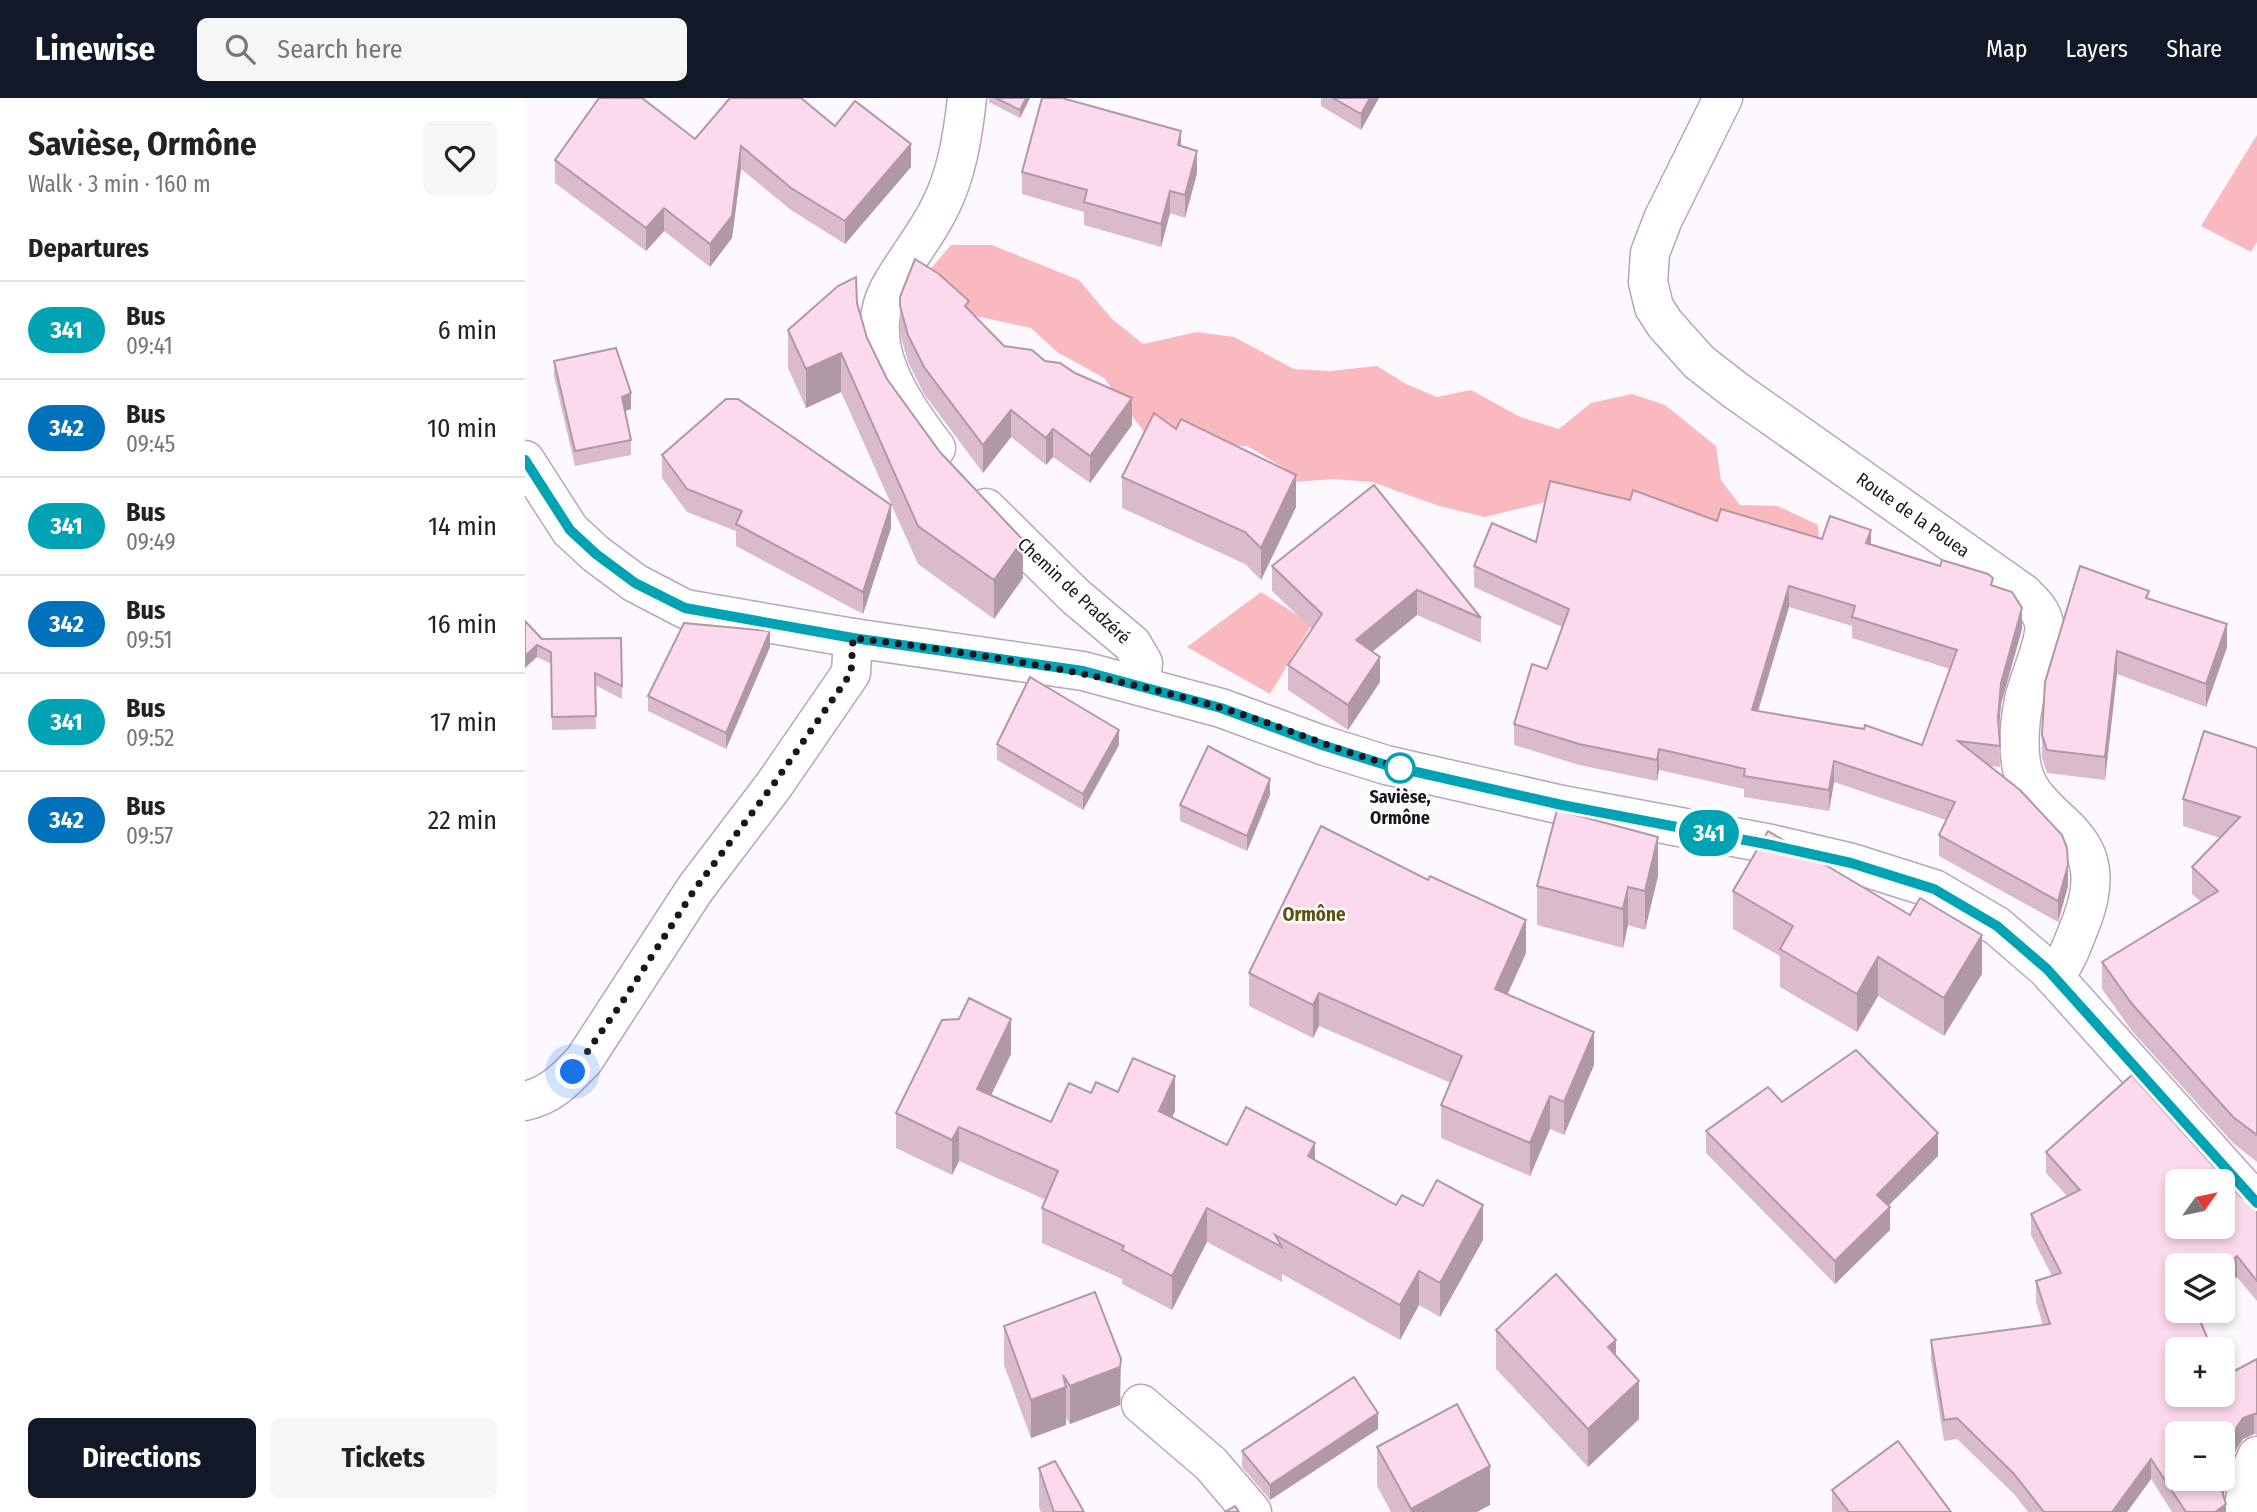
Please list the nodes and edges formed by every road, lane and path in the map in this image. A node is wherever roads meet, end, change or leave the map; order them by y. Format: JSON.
{"nodes":[{"id":1,"x":967,"y":98,"type":"edge"},
{"id":2,"x":1723,"y":98,"type":"edge"},
{"id":3,"x":525,"y":460,"type":"edge"},
{"id":4,"x":853,"y":638,"type":"junction"},
{"id":5,"x":1140,"y":685,"type":"junction"},
{"id":6,"x":2054,"y":977,"type":"junction"},
{"id":7,"x":525,"y":1101,"type":"edge"},
{"id":8,"x":2257,"y":1203,"type":"edge"},
{"id":9,"x":1141,"y":1404,"type":"dead end"},
{"id":10,"x":2257,"y":1456,"type":"edge"},
{"id":11,"x":1252,"y":1512,"type":"edge"},
{"id":12,"x":2243,"y":1512,"type":"edge"}],
"edges":[{"from":1,"to":5,"type":"street","name":"Chemin de Pradzéré"},
{"from":2,"to":6,"type":"street","name":"Route de la Pouea"},
{"from":3,"to":4,"type":"street"},
{"from":4,"to":5,"type":"street"},
{"from":4,"to":7,"type":"street"},
{"from":5,"to":6,"type":"street"},
{"from":6,"to":8,"type":"street"},
{"from":9,"to":11,"type":"street"},
{"from":10,"to":12,"type":"street"}]}
